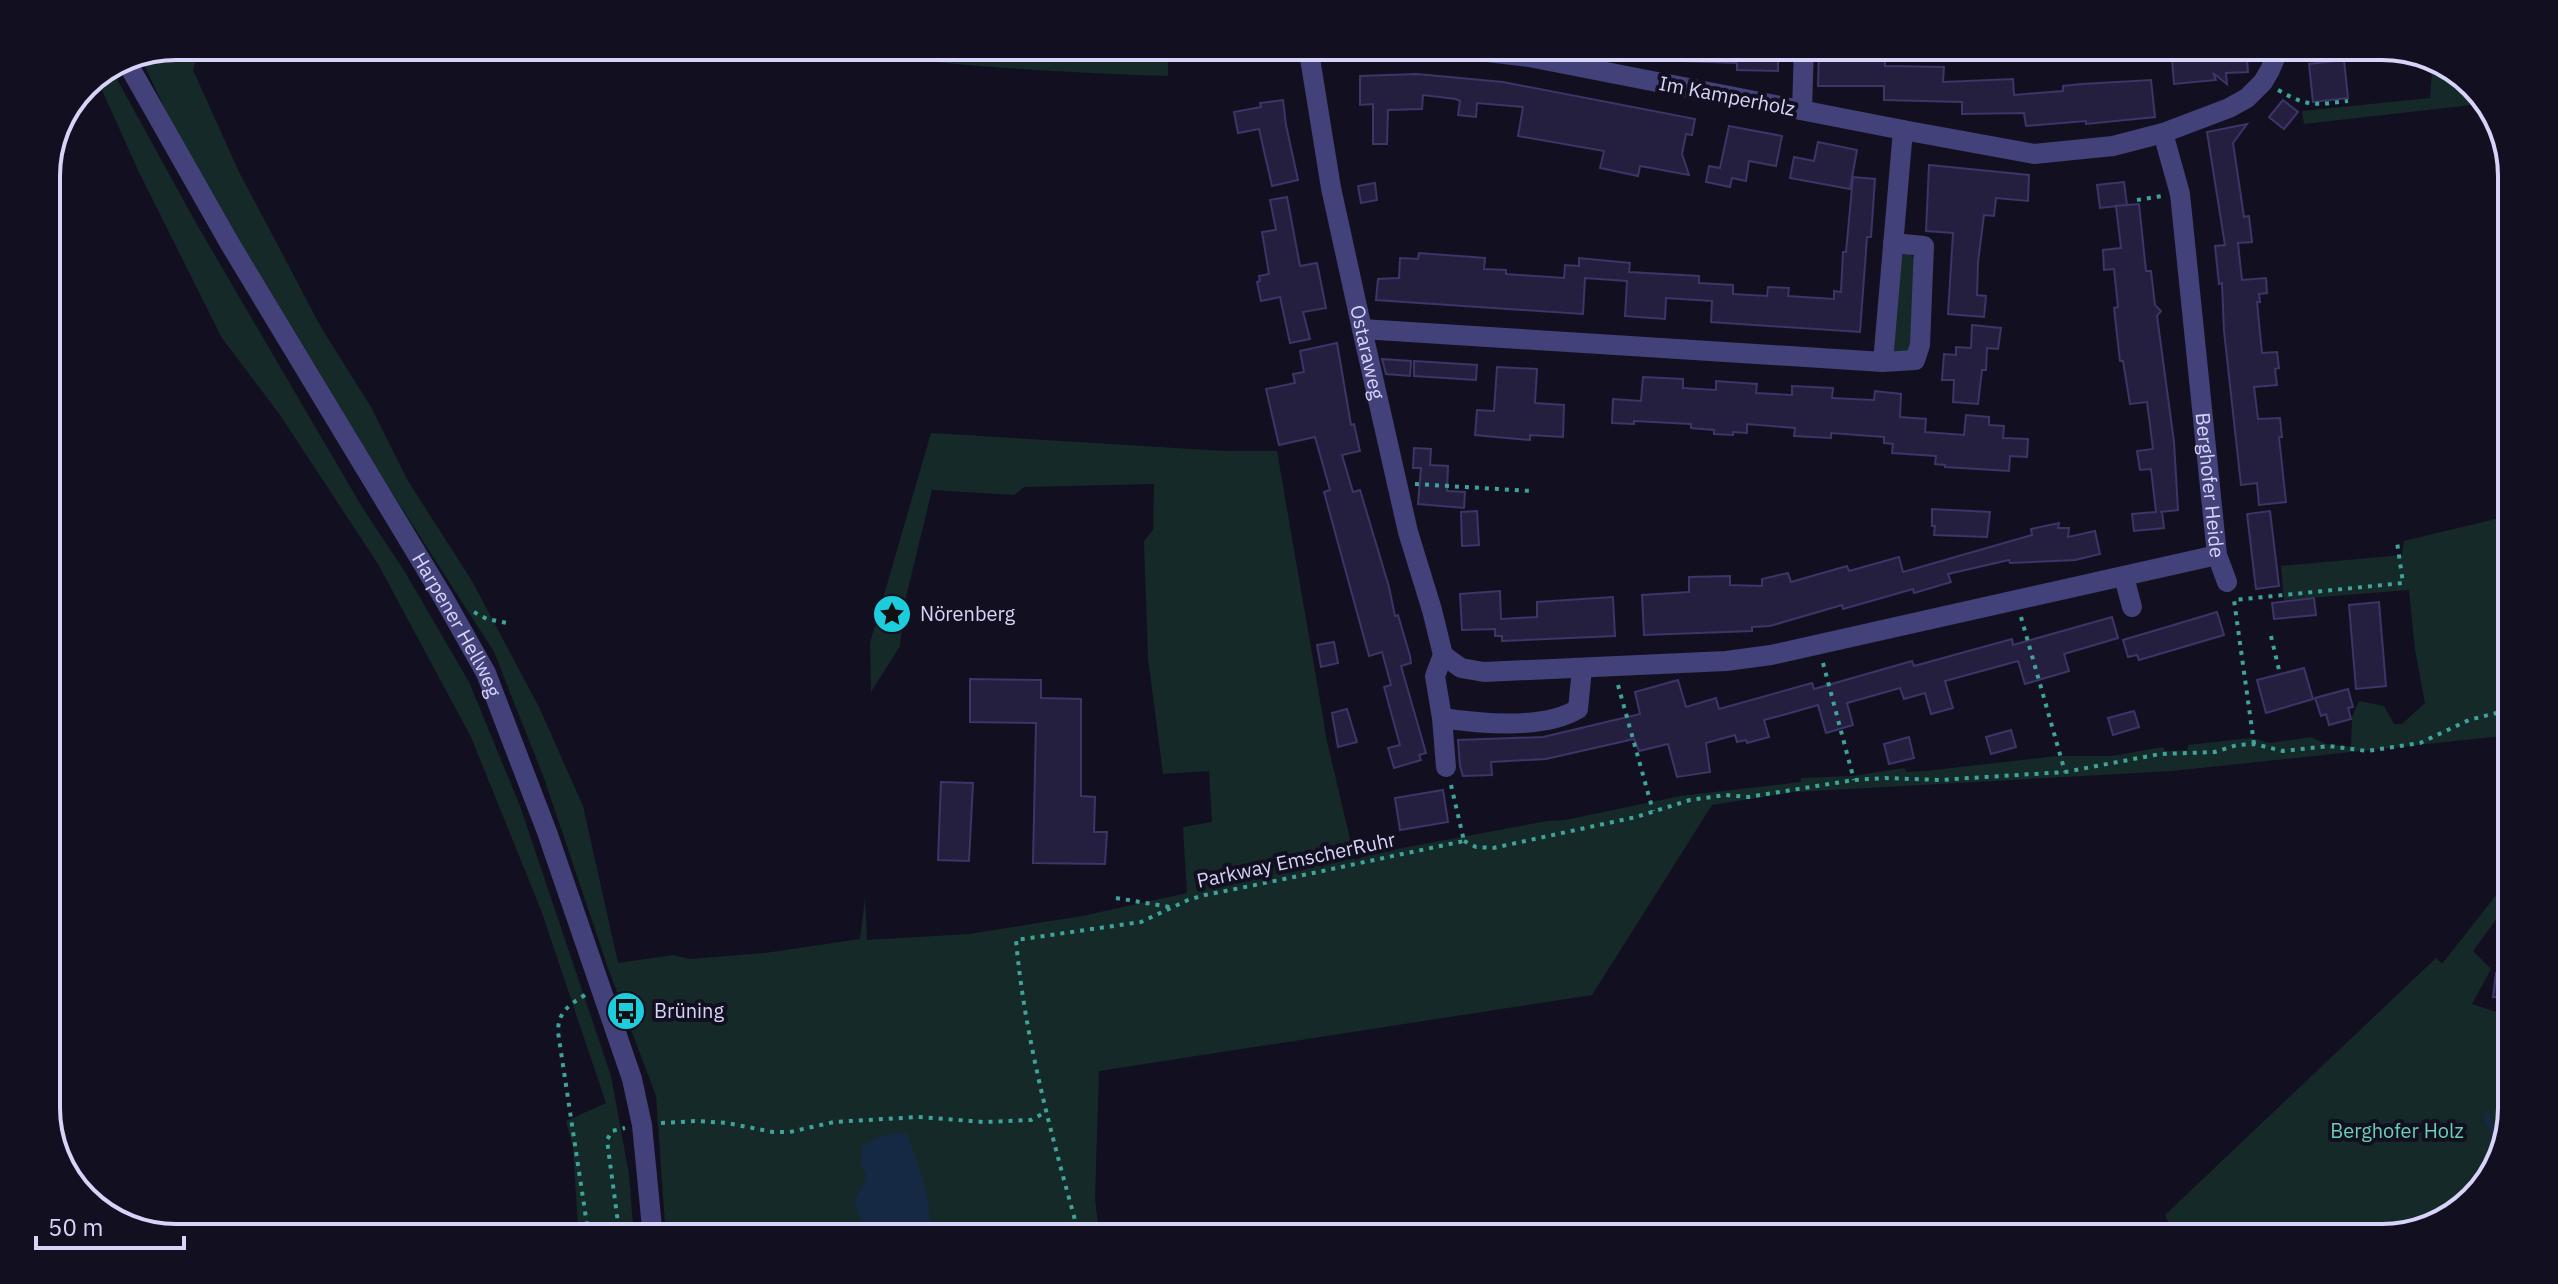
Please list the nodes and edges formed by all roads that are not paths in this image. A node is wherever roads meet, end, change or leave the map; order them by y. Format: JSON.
{"nodes":[{"id":1,"x":1310,"y":60,"type":"edge"},
{"id":2,"x":1544,"y":60,"type":"edge"},
{"id":3,"x":1804,"y":60,"type":"edge"},
{"id":4,"x":2274,"y":60,"type":"edge"},
{"id":5,"x":131,"y":70,"type":"edge"},
{"id":6,"x":1802,"y":110,"type":"junction"},
{"id":7,"x":1903,"y":130,"type":"junction"},
{"id":8,"x":2163,"y":133,"type":"junction"},
{"id":9,"x":1893,"y":243,"type":"junction"},
{"id":10,"x":1362,"y":329,"type":"junction"},
{"id":11,"x":1883,"y":362,"type":"junction"},
{"id":12,"x":2217,"y":555,"type":"junction"},
{"id":13,"x":2124,"y":577,"type":"junction"},
{"id":14,"x":2227,"y":582,"type":"dead end"},
{"id":15,"x":2132,"y":607,"type":"dead end"},
{"id":16,"x":1443,"y":655,"type":"junction"},
{"id":17,"x":1582,"y":669,"type":"junction"},
{"id":18,"x":1442,"y":718,"type":"junction"},
{"id":19,"x":1446,"y":767,"type":"road end"},
{"id":20,"x":652,"y":1224,"type":"edge"}],
"edges":[{"from":1,"to":10,"type":"street","name":"Ostaraweg"},
{"from":2,"to":6,"type":"street","name":"Im Kamperholz"},
{"from":3,"to":6,"type":"street"},
{"from":4,"to":8,"type":"street"},
{"from":5,"to":20,"type":"street","name":"Harpener Hellweg"},
{"from":6,"to":7,"type":"street","name":"Im Kamperholz"},
{"from":7,"to":8,"type":"street"},
{"from":7,"to":9,"type":"street"},
{"from":8,"to":12,"type":"street","name":"Berghofer Heide"},
{"from":9,"to":11,"type":"street"},
{"from":9,"to":11,"type":"street"},
{"from":10,"to":11,"type":"street"},
{"from":10,"to":16,"type":"street","name":"Ostaraweg"},
{"from":12,"to":13,"type":"street","name":"Berghofer Heide"},
{"from":12,"to":14,"type":"street"},
{"from":13,"to":15,"type":"street"},
{"from":13,"to":17,"type":"street","name":"Berghofer Heide"},
{"from":16,"to":17,"type":"street","name":"Berghofer Heide"},
{"from":16,"to":18,"type":"street"},
{"from":17,"to":18,"type":"street"},
{"from":18,"to":19,"type":"street"}]}
